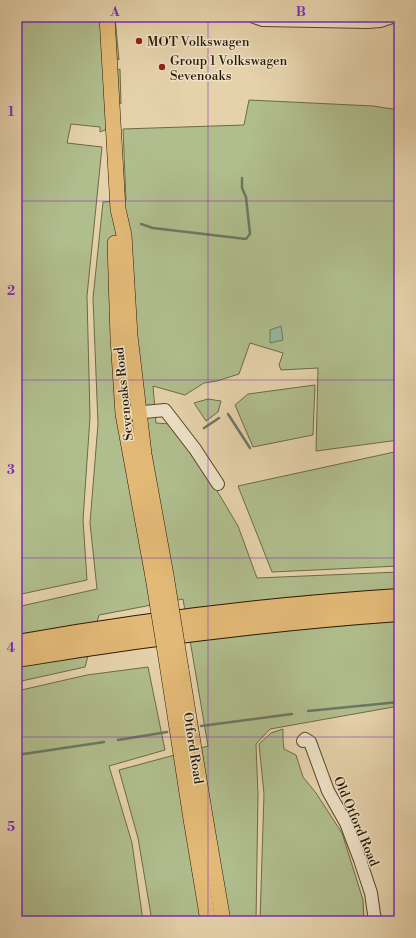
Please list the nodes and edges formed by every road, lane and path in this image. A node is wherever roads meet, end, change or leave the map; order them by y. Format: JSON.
{"nodes":[{"id":1,"x":107,"y":17,"type":"edge"},
{"id":2,"x":254,"y":17,"type":"edge"},
{"id":3,"x":392,"y":17,"type":"edge"},
{"id":4,"x":118,"y":209,"type":"junction"},
{"id":5,"x":139,"y":413,"type":"junction"},
{"id":6,"x":123,"y":414,"type":"junction"},
{"id":7,"x":218,"y":484,"type":"dead end"},
{"id":8,"x":160,"y":576,"type":"junction"},
{"id":9,"x":399,"y":598,"type":"edge"},
{"id":10,"x":399,"y":612,"type":"edge"},
{"id":11,"x":17,"y":644,"type":"edge"},
{"id":12,"x":17,"y":658,"type":"edge"},
{"id":13,"x":175,"y":669,"type":"junction"},
{"id":14,"x":303,"y":741,"type":"dead end"},
{"id":15,"x":208,"y":921,"type":"edge"},
{"id":16,"x":223,"y":921,"type":"edge"},
{"id":17,"x":375,"y":921,"type":"edge"}],
"edges":[{"from":1,"to":4,"type":"main road","name":"Sevenoaks Road"},
{"from":2,"to":3,"type":"street"},
{"from":4,"to":5,"type":"main road","name":"Sevenoaks Road"},
{"from":4,"to":6,"type":"main road","name":"Sevenoaks Road"},
{"from":5,"to":6,"type":"street"},
{"from":5,"to":7,"type":"street"},
{"from":5,"to":8,"type":"main road","name":"Sevenoaks Road"},
{"from":6,"to":8,"type":"main road","name":"Sevenoaks Road"},
{"from":8,"to":13,"type":"main road","name":"Otford Road","bridge":true},
{"from":9,"to":11,"type":"highway"},
{"from":10,"to":12,"type":"highway"},
{"from":13,"to":15,"type":"main road","name":"Otford Road"},
{"from":13,"to":16,"type":"main road","name":"Otford Road"},
{"from":14,"to":17,"type":"street","name":"Old Otford Road"}]}
